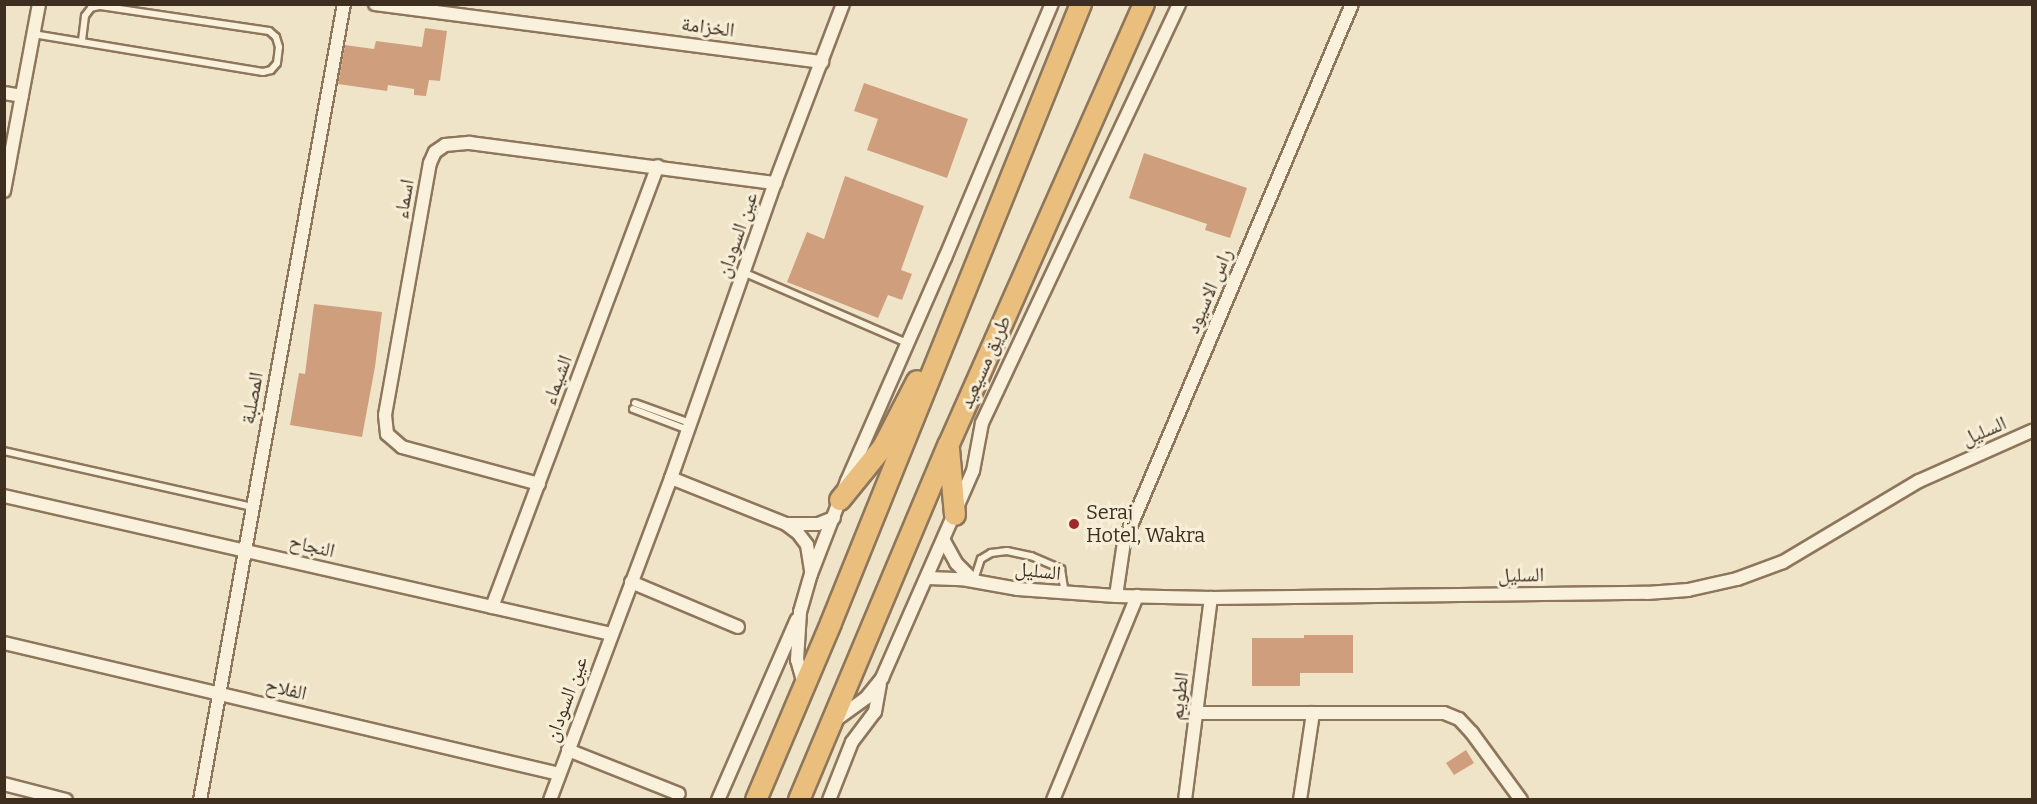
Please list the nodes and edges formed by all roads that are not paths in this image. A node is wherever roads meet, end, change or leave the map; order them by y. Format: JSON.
{"nodes":[{"id":1,"x":39,"y":4,"type":"edge"},
{"id":2,"x":344,"y":4,"type":"edge"},
{"id":3,"x":375,"y":4,"type":"edge"},
{"id":4,"x":843,"y":4,"type":"edge"},
{"id":5,"x":1052,"y":4,"type":"edge"},
{"id":6,"x":1081,"y":4,"type":"edge"},
{"id":7,"x":1138,"y":4,"type":"edge"},
{"id":8,"x":1144,"y":4,"type":"edge"},
{"id":9,"x":1179,"y":4,"type":"edge"},
{"id":10,"x":1352,"y":4,"type":"edge"},
{"id":11,"x":33,"y":34,"type":"junction"},
{"id":12,"x":82,"y":42,"type":"junction"},
{"id":13,"x":1124,"y":48,"type":"junction"},
{"id":14,"x":822,"y":62,"type":"junction"},
{"id":15,"x":4,"y":93,"type":"edge"},
{"id":16,"x":22,"y":96,"type":"junction"},
{"id":17,"x":658,"y":166,"type":"junction"},
{"id":18,"x":775,"y":183,"type":"junction"},
{"id":19,"x":4,"y":191,"type":"edge"},
{"id":20,"x":745,"y":273,"type":"junction"},
{"id":21,"x":966,"y":291,"type":"junction"},
{"id":22,"x":907,"y":343,"type":"junction"},
{"id":23,"x":634,"y":406,"type":"dead end"},
{"id":24,"x":689,"y":426,"type":"junction"},
{"id":25,"x":2032,"y":431,"type":"edge"},
{"id":26,"x":949,"y":444,"type":"junction"},
{"id":27,"x":4,"y":451,"type":"edge"},
{"id":28,"x":670,"y":478,"type":"junction"},
{"id":29,"x":539,"y":484,"type":"junction"},
{"id":30,"x":4,"y":496,"type":"edge"},
{"id":31,"x":253,"y":507,"type":"junction"},
{"id":32,"x":837,"y":509,"type":"junction"},
{"id":33,"x":955,"y":515,"type":"junction"},
{"id":34,"x":786,"y":524,"type":"junction"},
{"id":35,"x":944,"y":541,"type":"junction"},
{"id":36,"x":244,"y":551,"type":"junction"},
{"id":37,"x":811,"y":574,"type":"junction"},
{"id":38,"x":928,"y":578,"type":"junction"},
{"id":39,"x":974,"y":581,"type":"junction"},
{"id":40,"x":631,"y":582,"type":"junction"},
{"id":41,"x":1065,"y":593,"type":"junction"},
{"id":42,"x":1116,"y":596,"type":"junction"},
{"id":43,"x":1137,"y":597,"type":"junction"},
{"id":44,"x":1211,"y":598,"type":"junction"},
{"id":45,"x":492,"y":607,"type":"junction"},
{"id":46,"x":800,"y":612,"type":"junction"},
{"id":47,"x":738,"y":627,"type":"dead end"},
{"id":48,"x":611,"y":634,"type":"junction"},
{"id":49,"x":4,"y":643,"type":"edge"},
{"id":50,"x":882,"y":678,"type":"junction"},
{"id":51,"x":804,"y":684,"type":"junction"},
{"id":52,"x":219,"y":694,"type":"junction"},
{"id":53,"x":1196,"y":713,"type":"junction"},
{"id":54,"x":1313,"y":713,"type":"junction"},
{"id":55,"x":832,"y":722,"type":"junction"},
{"id":56,"x":568,"y":750,"type":"junction"},
{"id":57,"x":559,"y":774,"type":"junction"},
{"id":58,"x":4,"y":784,"type":"edge"},
{"id":59,"x":679,"y":794,"type":"dead end"},
{"id":60,"x":1303,"y":796,"type":"edge"},
{"id":61,"x":66,"y":800,"type":"edge"},
{"id":62,"x":200,"y":800,"type":"edge"},
{"id":63,"x":550,"y":800,"type":"edge"},
{"id":64,"x":718,"y":800,"type":"edge"},
{"id":65,"x":756,"y":800,"type":"edge"},
{"id":66,"x":799,"y":800,"type":"edge"},
{"id":67,"x":829,"y":800,"type":"edge"},
{"id":68,"x":1053,"y":800,"type":"edge"},
{"id":69,"x":1185,"y":800,"type":"edge"},
{"id":70,"x":1521,"y":800,"type":"edge"}],
"edges":[{"from":1,"to":11,"type":"street"},
{"from":2,"to":31,"type":"street","name":"المصلبة"},
{"from":3,"to":14,"type":"street","name":"الخزامة"},
{"from":4,"to":14,"type":"street","name":"عين السودان"},
{"from":5,"to":22,"type":"street"},
{"from":6,"to":21,"type":"highway"},
{"from":7,"to":13,"type":"highway"},
{"from":8,"to":13,"type":"highway","name":"طريق مسيعيد"},
{"from":9,"to":33,"type":"street","name":"طريق مسيعيد"},
{"from":10,"to":42,"type":"street","name":"راس الاسيود"},
{"from":11,"to":12,"type":"lane"},
{"from":11,"to":16,"type":"street"},
{"from":12,"to":12,"type":"lane"},
{"from":13,"to":26,"type":"highway","name":"طريق مسيعيد"},
{"from":14,"to":18,"type":"street","name":"عين السودان"},
{"from":15,"to":16,"type":"street"},
{"from":16,"to":19,"type":"street"},
{"from":17,"to":18,"type":"street","name":"اسماء"},
{"from":17,"to":29,"type":"street","name":"الشيماء"},
{"from":17,"to":29,"type":"street","name":"اسماء"},
{"from":18,"to":20,"type":"street","name":"عين السودان"},
{"from":20,"to":22,"type":"lane"},
{"from":20,"to":24,"type":"street","name":"عين السودان"},
{"from":21,"to":32,"type":"highway"},
{"from":21,"to":51,"type":"highway"},
{"from":22,"to":32,"type":"street"},
{"from":23,"to":24,"type":"lane"},
{"from":24,"to":28,"type":"street","name":"عين السودان"},
{"from":25,"to":44,"type":"street","name":"السليل"},
{"from":26,"to":33,"type":"highway"},
{"from":26,"to":55,"type":"highway","name":"طريق مسيعيد"},
{"from":27,"to":31,"type":"lane"},
{"from":28,"to":34,"type":"street"},
{"from":28,"to":40,"type":"street","name":"عين السودان"},
{"from":29,"to":45,"type":"street","name":"الشيماء"},
{"from":30,"to":36,"type":"street","name":"النجاح"},
{"from":31,"to":36,"type":"street","name":"المصلبة"},
{"from":32,"to":34,"type":"street"},
{"from":32,"to":37,"type":"street"},
{"from":33,"to":35,"type":"street","name":"طريق مسيعيد"},
{"from":34,"to":37,"type":"street"},
{"from":35,"to":38,"type":"street","name":"طريق مسيعيد"},
{"from":35,"to":39,"type":"street"},
{"from":36,"to":45,"type":"street","name":"النجاح"},
{"from":36,"to":52,"type":"street","name":"المصلبة"},
{"from":37,"to":46,"type":"street"},
{"from":38,"to":39,"type":"street","name":"السليل"},
{"from":38,"to":50,"type":"street","name":"طريق مسيعيد"},
{"from":39,"to":41,"type":"street","name":"السليل"},
{"from":39,"to":41,"type":"lane"},
{"from":40,"to":47,"type":"street"},
{"from":40,"to":48,"type":"street","name":"عين السودان"},
{"from":41,"to":42,"type":"street","name":"السليل"},
{"from":42,"to":43,"type":"street","name":"السليل"},
{"from":43,"to":44,"type":"street","name":"السليل"},
{"from":43,"to":68,"type":"street"},
{"from":44,"to":53,"type":"street","name":"الطويم"},
{"from":45,"to":48,"type":"street","name":"النجاح"},
{"from":46,"to":51,"type":"street"},
{"from":46,"to":64,"type":"street"},
{"from":48,"to":56,"type":"street","name":"عين السودان"},
{"from":49,"to":52,"type":"street","name":"الفلاح"},
{"from":50,"to":55,"type":"street","name":"طريق مسيعيد"},
{"from":50,"to":67,"type":"street","name":"طريق مسيعيد"},
{"from":51,"to":65,"type":"highway"},
{"from":52,"to":57,"type":"street","name":"الفلاح"},
{"from":52,"to":62,"type":"street","name":"المصلبة"},
{"from":53,"to":54,"type":"street"},
{"from":53,"to":69,"type":"street","name":"الطويم"},
{"from":54,"to":60,"type":"street"},
{"from":54,"to":70,"type":"street"},
{"from":55,"to":66,"type":"highway","name":"طريق مسيعيد"},
{"from":56,"to":57,"type":"street","name":"عين السودان"},
{"from":56,"to":59,"type":"street"},
{"from":57,"to":63,"type":"street","name":"عين السودان"},
{"from":58,"to":61,"type":"street"}]}
